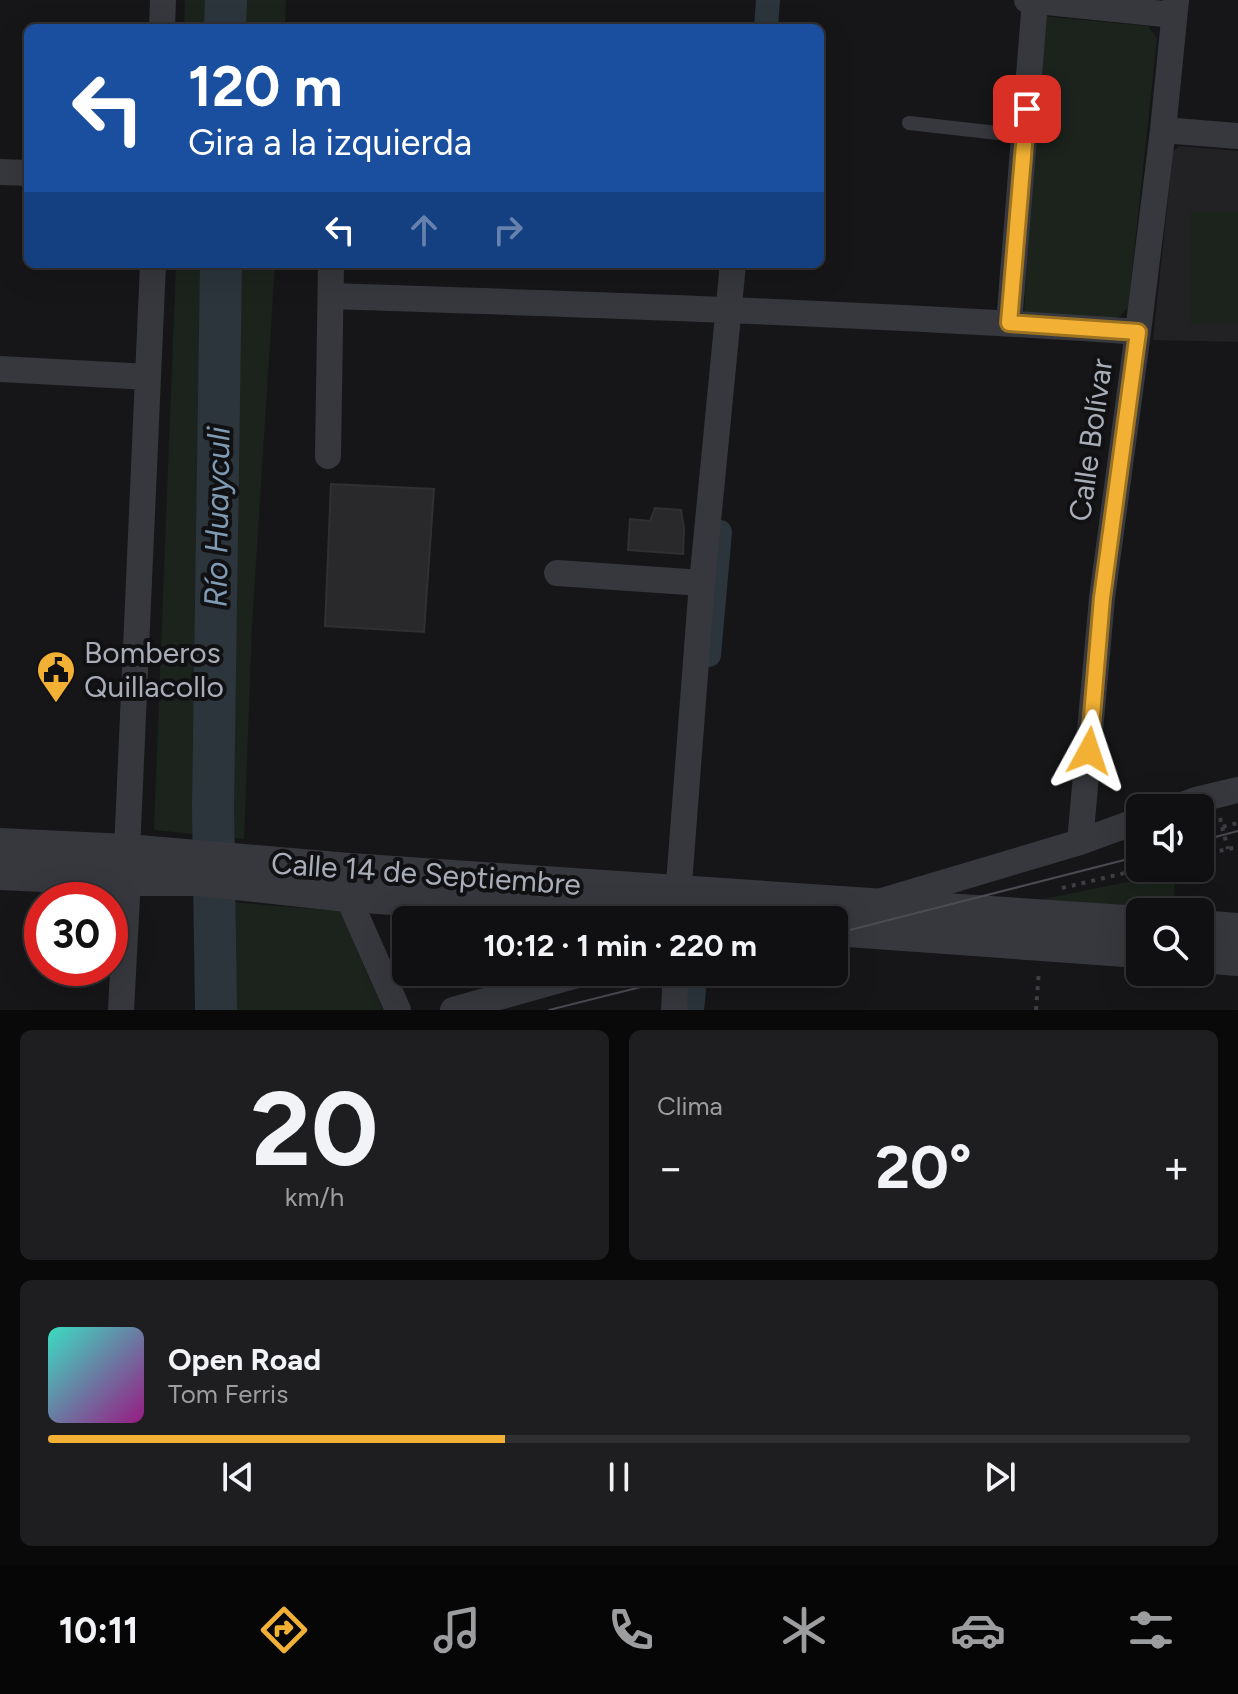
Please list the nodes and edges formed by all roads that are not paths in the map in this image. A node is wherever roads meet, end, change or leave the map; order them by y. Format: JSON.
{"nodes":[{"id":1,"x":163,"y":0,"type":"edge"},
{"id":2,"x":1027,"y":0,"type":"edge"},
{"id":3,"x":1035,"y":1,"type":"edge"},
{"id":4,"x":1175,"y":8,"type":"edge"},
{"id":5,"x":162,"y":24,"type":"edge"},
{"id":6,"x":909,"y":123,"type":"dead end"},
{"id":7,"x":1163,"y":130,"type":"junction"},
{"id":8,"x":1024,"y":136,"type":"junction"},
{"id":9,"x":1238,"y":136,"type":"edge"},
{"id":10,"x":0,"y":172,"type":"edge"},
{"id":11,"x":24,"y":173,"type":"edge"},
{"id":12,"x":153,"y":268,"type":"edge"},
{"id":13,"x":331,"y":268,"type":"edge"},
{"id":14,"x":733,"y":268,"type":"edge"},
{"id":15,"x":331,"y":296,"type":"junction"},
{"id":16,"x":730,"y":309,"type":"junction"},
{"id":17,"x":1009,"y":323,"type":"junction"},
{"id":18,"x":1138,"y":332,"type":"junction"},
{"id":19,"x":0,"y":369,"type":"edge"},
{"id":20,"x":148,"y":377,"type":"junction"},
{"id":21,"x":328,"y":456,"type":"dead end"},
{"id":22,"x":557,"y":573,"type":"dead end"},
{"id":23,"x":702,"y":583,"type":"junction"},
{"id":24,"x":1238,"y":790,"type":"edge"},
{"id":25,"x":1214,"y":796,"type":"edge"},
{"id":26,"x":1126,"y":825,"type":"edge"},
{"id":27,"x":1080,"y":842,"type":"junction"},
{"id":28,"x":0,"y":845,"type":"edge"},
{"id":29,"x":127,"y":865,"type":"junction"},
{"id":30,"x":0,"y":873,"type":"edge"},
{"id":31,"x":348,"y":882,"type":"junction"},
{"id":32,"x":871,"y":905,"type":"junction"},
{"id":33,"x":640,"y":906,"type":"edge"},
{"id":34,"x":677,"y":906,"type":"edge"},
{"id":35,"x":822,"y":906,"type":"edge"},
{"id":36,"x":848,"y":912,"type":"edge"},
{"id":37,"x":1126,"y":922,"type":"edge"},
{"id":38,"x":1214,"y":928,"type":"edge"},
{"id":39,"x":848,"y":930,"type":"edge"},
{"id":40,"x":1238,"y":930,"type":"edge"},
{"id":41,"x":1126,"y":950,"type":"edge"},
{"id":42,"x":1214,"y":957,"type":"edge"},
{"id":43,"x":1238,"y":959,"type":"edge"},
{"id":44,"x":538,"y":986,"type":"edge"},
{"id":45,"x":675,"y":986,"type":"edge"},
{"id":46,"x":121,"y":1010,"type":"edge"},
{"id":47,"x":398,"y":1010,"type":"edge"},
{"id":48,"x":453,"y":1010,"type":"edge"},
{"id":49,"x":674,"y":1010,"type":"edge"}],
"edges":[{"from":1,"to":5,"type":"street"},
{"from":2,"to":3,"type":"street"},
{"from":3,"to":4,"type":"street"},
{"from":3,"to":8,"type":"street"},
{"from":4,"to":7,"type":"street","name":"Calle Bolívar"},
{"from":6,"to":8,"type":"lane"},
{"from":7,"to":9,"type":"street"},
{"from":7,"to":18,"type":"street","name":"Calle Bolívar"},
{"from":8,"to":17,"type":"street"},
{"from":10,"to":11,"type":"street"},
{"from":12,"to":20,"type":"street"},
{"from":13,"to":15,"type":"street"},
{"from":14,"to":16,"type":"street"},
{"from":15,"to":16,"type":"street"},
{"from":15,"to":21,"type":"street"},
{"from":16,"to":17,"type":"street"},
{"from":16,"to":23,"type":"street"},
{"from":17,"to":18,"type":"street"},
{"from":18,"to":27,"type":"street","name":"Calle Bolívar"},
{"from":19,"to":20,"type":"street"},
{"from":20,"to":29,"type":"street"},
{"from":22,"to":23,"type":"street"},
{"from":23,"to":34,"type":"street"},
{"from":24,"to":25,"type":"street"},
{"from":26,"to":27,"type":"street"},
{"from":27,"to":32,"type":"street"},
{"from":28,"to":29,"type":"street","name":"Calle 14 de Septiembre"},
{"from":29,"to":30,"type":"street","name":"Calle 14 de Septiembre"},
{"from":29,"to":31,"type":"street","name":"Calle 14 de Septiembre"},
{"from":29,"to":46,"type":"street"},
{"from":31,"to":33,"type":"street","name":"Calle 14 de Septiembre"},
{"from":31,"to":47,"type":"street"},
{"from":32,"to":35,"type":"street","name":"Calle 14 de Septiembre"},
{"from":32,"to":36,"type":"street"},
{"from":32,"to":37,"type":"street","name":"Calle 14 de Septiembre"},
{"from":38,"to":40,"type":"street"},
{"from":39,"to":41,"type":"street"},
{"from":42,"to":43,"type":"street"},
{"from":44,"to":48,"type":"street"},
{"from":45,"to":49,"type":"street"}]}
